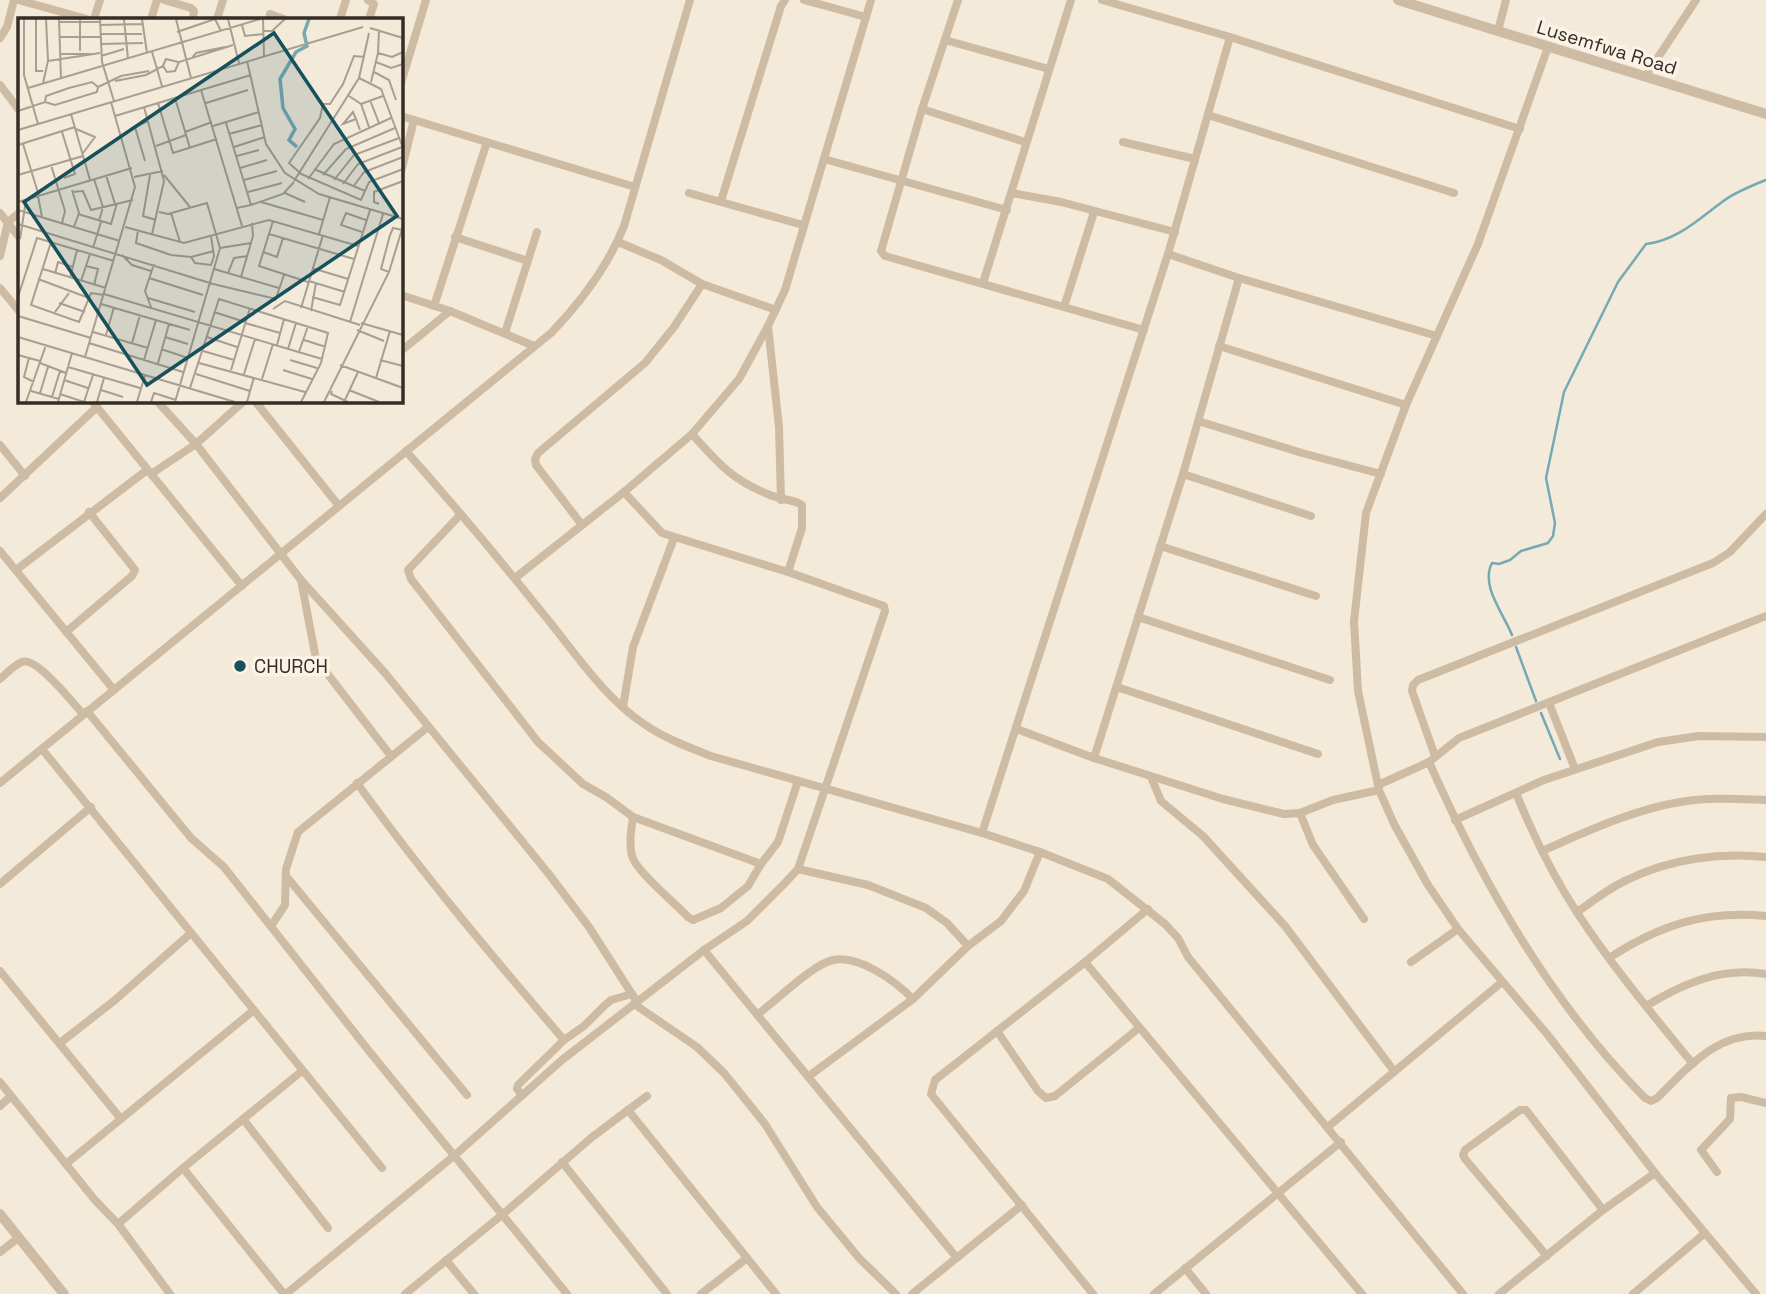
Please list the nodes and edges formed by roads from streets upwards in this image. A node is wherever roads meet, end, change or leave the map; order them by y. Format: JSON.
{"nodes":[{"id":1,"x":16,"y":0,"type":"edge"},
{"id":2,"x":100,"y":0,"type":"edge"},
{"id":3,"x":157,"y":0,"type":"edge"},
{"id":4,"x":164,"y":0,"type":"edge"},
{"id":5,"x":223,"y":0,"type":"edge"},
{"id":6,"x":346,"y":0,"type":"edge"},
{"id":7,"x":368,"y":0,"type":"edge"},
{"id":8,"x":426,"y":0,"type":"edge"},
{"id":9,"x":690,"y":0,"type":"edge"},
{"id":10,"x":785,"y":0,"type":"edge"},
{"id":11,"x":804,"y":0,"type":"edge"},
{"id":12,"x":871,"y":0,"type":"edge"},
{"id":13,"x":958,"y":0,"type":"edge"},
{"id":14,"x":1071,"y":0,"type":"edge"},
{"id":15,"x":1102,"y":0,"type":"edge"},
{"id":16,"x":1398,"y":0,"type":"edge"},
{"id":17,"x":1507,"y":0,"type":"edge"},
{"id":18,"x":1696,"y":0,"type":"edge"},
{"id":19,"x":270,"y":14,"type":"dead end"},
{"id":20,"x":866,"y":17,"type":"junction"},
{"id":21,"x":83,"y":18,"type":"edge"},
{"id":22,"x":94,"y":18,"type":"edge"},
{"id":23,"x":151,"y":18,"type":"edge"},
{"id":24,"x":193,"y":18,"type":"edge"},
{"id":25,"x":218,"y":18,"type":"edge"},
{"id":26,"x":281,"y":18,"type":"edge"},
{"id":27,"x":340,"y":18,"type":"edge"},
{"id":28,"x":369,"y":18,"type":"edge"},
{"id":29,"x":1498,"y":31,"type":"junction"},
{"id":30,"x":1230,"y":37,"type":"junction"},
{"id":31,"x":0,"y":38,"type":"edge"},
{"id":32,"x":945,"y":40,"type":"junction"},
{"id":33,"x":1548,"y":47,"type":"junction"},
{"id":34,"x":1049,"y":69,"type":"junction"},
{"id":35,"x":1646,"y":78,"type":"junction"},
{"id":36,"x":402,"y":80,"type":"edge"},
{"id":37,"x":0,"y":86,"type":"edge"},
{"id":38,"x":18,"y":109,"type":"edge"},
{"id":39,"x":922,"y":109,"type":"junction"},
{"id":40,"x":1766,"y":114,"type":"edge"},
{"id":41,"x":1208,"y":115,"type":"junction"},
{"id":42,"x":402,"y":116,"type":"edge"},
{"id":43,"x":414,"y":120,"type":"junction"},
{"id":44,"x":1520,"y":129,"type":"junction"},
{"id":45,"x":487,"y":142,"type":"junction"},
{"id":46,"x":1025,"y":142,"type":"junction"},
{"id":47,"x":1124,"y":142,"type":"dead end"},
{"id":48,"x":824,"y":159,"type":"junction"},
{"id":49,"x":1195,"y":159,"type":"junction"},
{"id":50,"x":402,"y":168,"type":"edge"},
{"id":51,"x":901,"y":180,"type":"junction"},
{"id":52,"x":635,"y":187,"type":"junction"},
{"id":53,"x":689,"y":192,"type":"dead end"},
{"id":54,"x":1012,"y":192,"type":"junction"},
{"id":55,"x":1454,"y":193,"type":"dead end"},
{"id":56,"x":720,"y":201,"type":"junction"},
{"id":57,"x":1007,"y":211,"type":"junction"},
{"id":58,"x":1094,"y":212,"type":"junction"},
{"id":59,"x":0,"y":213,"type":"edge"},
{"id":60,"x":18,"y":214,"type":"edge"},
{"id":61,"x":8,"y":222,"type":"junction"},
{"id":62,"x":803,"y":225,"type":"junction"},
{"id":63,"x":537,"y":232,"type":"dead end"},
{"id":64,"x":1175,"y":232,"type":"junction"},
{"id":65,"x":18,"y":236,"type":"edge"},
{"id":66,"x":455,"y":237,"type":"junction"},
{"id":67,"x":618,"y":242,"type":"junction"},
{"id":68,"x":1168,"y":254,"type":"junction"},
{"id":69,"x":0,"y":256,"type":"edge"},
{"id":70,"x":528,"y":261,"type":"junction"},
{"id":71,"x":1238,"y":278,"type":"junction"},
{"id":72,"x":983,"y":283,"type":"junction"},
{"id":73,"x":702,"y":284,"type":"junction"},
{"id":74,"x":0,"y":288,"type":"edge"},
{"id":75,"x":402,"y":295,"type":"edge"},
{"id":76,"x":434,"y":306,"type":"junction"},
{"id":77,"x":1064,"y":307,"type":"junction"},
{"id":78,"x":18,"y":310,"type":"edge"},
{"id":79,"x":776,"y":310,"type":"junction"},
{"id":80,"x":450,"y":311,"type":"junction"},
{"id":81,"x":768,"y":326,"type":"junction"},
{"id":82,"x":1144,"y":330,"type":"junction"},
{"id":83,"x":505,"y":333,"type":"junction"},
{"id":84,"x":1437,"y":336,"type":"junction"},
{"id":85,"x":534,"y":346,"type":"junction"},
{"id":86,"x":1219,"y":346,"type":"junction"},
{"id":87,"x":402,"y":350,"type":"edge"},
{"id":88,"x":158,"y":402,"type":"edge"},
{"id":89,"x":243,"y":402,"type":"edge"},
{"id":90,"x":256,"y":402,"type":"edge"},
{"id":91,"x":94,"y":404,"type":"edge"},
{"id":92,"x":1406,"y":405,"type":"junction"},
{"id":93,"x":1198,"y":421,"type":"junction"},
{"id":94,"x":692,"y":434,"type":"junction"},
{"id":95,"x":195,"y":444,"type":"junction"},
{"id":96,"x":0,"y":445,"type":"edge"},
{"id":97,"x":406,"y":451,"type":"junction"},
{"id":98,"x":149,"y":472,"type":"junction"},
{"id":99,"x":1183,"y":474,"type":"junction"},
{"id":100,"x":1381,"y":474,"type":"junction"},
{"id":101,"x":25,"y":476,"type":"junction"},
{"id":102,"x":624,"y":492,"type":"junction"},
{"id":103,"x":0,"y":498,"type":"edge"},
{"id":104,"x":780,"y":500,"type":"junction"},
{"id":105,"x":339,"y":506,"type":"junction"},
{"id":106,"x":89,"y":512,"type":"junction"},
{"id":107,"x":461,"y":514,"type":"junction"},
{"id":108,"x":1766,"y":514,"type":"edge"},
{"id":109,"x":1311,"y":516,"type":"dead end"},
{"id":110,"x":582,"y":525,"type":"junction"},
{"id":111,"x":674,"y":538,"type":"junction"},
{"id":112,"x":1160,"y":546,"type":"junction"},
{"id":113,"x":0,"y":551,"type":"edge"},
{"id":114,"x":281,"y":552,"type":"junction"},
{"id":115,"x":16,"y":570,"type":"junction"},
{"id":116,"x":789,"y":572,"type":"junction"},
{"id":117,"x":514,"y":578,"type":"junction"},
{"id":118,"x":301,"y":580,"type":"junction"},
{"id":119,"x":242,"y":586,"type":"junction"},
{"id":120,"x":1316,"y":596,"type":"dead end"},
{"id":121,"x":1766,"y":616,"type":"edge"},
{"id":122,"x":1138,"y":617,"type":"junction"},
{"id":123,"x":66,"y":632,"type":"junction"},
{"id":124,"x":0,"y":679,"type":"edge"},
{"id":125,"x":1330,"y":680,"type":"dead end"},
{"id":126,"x":1117,"y":687,"type":"junction"},
{"id":127,"x":114,"y":690,"type":"junction"},
{"id":128,"x":1549,"y":703,"type":"junction"},
{"id":129,"x":623,"y":707,"type":"junction"},
{"id":130,"x":85,"y":713,"type":"junction"},
{"id":131,"x":428,"y":727,"type":"junction"},
{"id":132,"x":1017,"y":729,"type":"junction"},
{"id":133,"x":1766,"y":737,"type":"edge"},
{"id":134,"x":42,"y":749,"type":"junction"},
{"id":135,"x":1318,"y":754,"type":"dead end"},
{"id":136,"x":391,"y":756,"type":"junction"},
{"id":137,"x":1094,"y":758,"type":"junction"},
{"id":138,"x":1432,"y":759,"type":"junction"},
{"id":139,"x":1575,"y":769,"type":"junction"},
{"id":140,"x":1151,"y":777,"type":"junction"},
{"id":141,"x":797,"y":781,"type":"junction"},
{"id":142,"x":0,"y":783,"type":"edge"},
{"id":143,"x":357,"y":783,"type":"junction"},
{"id":144,"x":1379,"y":788,"type":"junction"},
{"id":145,"x":826,"y":789,"type":"junction"},
{"id":146,"x":1516,"y":793,"type":"junction"},
{"id":147,"x":1766,"y":800,"type":"edge"},
{"id":148,"x":91,"y":807,"type":"junction"},
{"id":149,"x":1300,"y":813,"type":"junction"},
{"id":150,"x":633,"y":817,"type":"junction"},
{"id":151,"x":1455,"y":820,"type":"junction"},
{"id":152,"x":982,"y":833,"type":"junction"},
{"id":153,"x":1542,"y":851,"type":"junction"},
{"id":154,"x":1040,"y":852,"type":"junction"},
{"id":155,"x":1766,"y":857,"type":"edge"},
{"id":156,"x":761,"y":863,"type":"junction"},
{"id":157,"x":798,"y":869,"type":"junction"},
{"id":158,"x":286,"y":876,"type":"junction"},
{"id":159,"x":0,"y":884,"type":"edge"},
{"id":160,"x":1147,"y":909,"type":"junction"},
{"id":161,"x":1577,"y":912,"type":"junction"},
{"id":162,"x":1766,"y":916,"type":"edge"},
{"id":163,"x":1364,"y":919,"type":"dead end"},
{"id":164,"x":271,"y":926,"type":"junction"},
{"id":165,"x":1458,"y":929,"type":"junction"},
{"id":166,"x":191,"y":933,"type":"junction"},
{"id":167,"x":968,"y":946,"type":"junction"},
{"id":168,"x":704,"y":950,"type":"junction"},
{"id":169,"x":1609,"y":958,"type":"junction"},
{"id":170,"x":1411,"y":961,"type":"dead end"},
{"id":171,"x":1085,"y":962,"type":"junction"},
{"id":172,"x":0,"y":971,"type":"edge"},
{"id":173,"x":1766,"y":974,"type":"edge"},
{"id":174,"x":1502,"y":982,"type":"junction"},
{"id":175,"x":632,"y":994,"type":"junction"},
{"id":176,"x":913,"y":999,"type":"junction"},
{"id":177,"x":636,"y":1003,"type":"junction"},
{"id":178,"x":1646,"y":1006,"type":"junction"},
{"id":179,"x":254,"y":1010,"type":"junction"},
{"id":180,"x":758,"y":1014,"type":"junction"},
{"id":181,"x":1139,"y":1028,"type":"junction"},
{"id":182,"x":997,"y":1031,"type":"junction"},
{"id":183,"x":1766,"y":1036,"type":"edge"},
{"id":184,"x":564,"y":1040,"type":"junction"},
{"id":185,"x":60,"y":1043,"type":"junction"},
{"id":186,"x":1693,"y":1064,"type":"junction"},
{"id":187,"x":302,"y":1071,"type":"junction"},
{"id":188,"x":1394,"y":1071,"type":"junction"},
{"id":189,"x":809,"y":1076,"type":"junction"},
{"id":190,"x":0,"y":1082,"type":"edge"},
{"id":191,"x":467,"y":1095,"type":"dead end"},
{"id":192,"x":522,"y":1095,"type":"junction"},
{"id":193,"x":11,"y":1096,"type":"junction"},
{"id":194,"x":647,"y":1096,"type":"dead end"},
{"id":195,"x":1766,"y":1103,"type":"edge"},
{"id":196,"x":0,"y":1106,"type":"edge"},
{"id":197,"x":628,"y":1110,"type":"junction"},
{"id":198,"x":121,"y":1119,"type":"junction"},
{"id":199,"x":243,"y":1119,"type":"junction"},
{"id":200,"x":1329,"y":1126,"type":"junction"},
{"id":201,"x":1341,"y":1142,"type":"junction"},
{"id":202,"x":454,"y":1155,"type":"junction"},
{"id":203,"x":562,"y":1162,"type":"junction"},
{"id":204,"x":66,"y":1164,"type":"junction"},
{"id":205,"x":183,"y":1168,"type":"junction"},
{"id":206,"x":382,"y":1168,"type":"dead end"},
{"id":207,"x":1717,"y":1172,"type":"dead end"},
{"id":208,"x":1655,"y":1173,"type":"junction"},
{"id":209,"x":1277,"y":1192,"type":"junction"},
{"id":210,"x":1022,"y":1205,"type":"junction"},
{"id":211,"x":1603,"y":1210,"type":"junction"},
{"id":212,"x":0,"y":1214,"type":"edge"},
{"id":213,"x":503,"y":1214,"type":"junction"},
{"id":214,"x":118,"y":1224,"type":"junction"},
{"id":215,"x":328,"y":1228,"type":"dead end"},
{"id":216,"x":1704,"y":1234,"type":"junction"},
{"id":217,"x":18,"y":1238,"type":"junction"},
{"id":218,"x":0,"y":1252,"type":"edge"},
{"id":219,"x":1547,"y":1256,"type":"junction"},
{"id":220,"x":747,"y":1258,"type":"junction"},
{"id":221,"x":957,"y":1258,"type":"junction"},
{"id":222,"x":446,"y":1260,"type":"junction"},
{"id":223,"x":1185,"y":1268,"type":"junction"},
{"id":224,"x":64,"y":1294,"type":"edge"},
{"id":225,"x":170,"y":1294,"type":"edge"},
{"id":226,"x":285,"y":1294,"type":"edge"},
{"id":227,"x":405,"y":1294,"type":"edge"},
{"id":228,"x":474,"y":1294,"type":"edge"},
{"id":229,"x":567,"y":1294,"type":"edge"},
{"id":230,"x":667,"y":1294,"type":"edge"},
{"id":231,"x":701,"y":1294,"type":"edge"},
{"id":232,"x":776,"y":1294,"type":"edge"},
{"id":233,"x":896,"y":1294,"type":"edge"},
{"id":234,"x":912,"y":1294,"type":"edge"},
{"id":235,"x":1093,"y":1294,"type":"edge"},
{"id":236,"x":1154,"y":1294,"type":"edge"},
{"id":237,"x":1206,"y":1294,"type":"edge"},
{"id":238,"x":1362,"y":1294,"type":"edge"},
{"id":239,"x":1463,"y":1294,"type":"edge"},
{"id":240,"x":1499,"y":1294,"type":"edge"},
{"id":241,"x":1633,"y":1294,"type":"edge"},
{"id":242,"x":1756,"y":1294,"type":"edge"}],
"edges":[{"from":1,"to":21,"type":"street"},
{"from":1,"to":31,"type":"street"},
{"from":2,"to":22,"type":"street"},
{"from":3,"to":23,"type":"street"},
{"from":4,"to":24,"type":"street"},
{"from":5,"to":25,"type":"street"},
{"from":6,"to":27,"type":"street"},
{"from":7,"to":28,"type":"street"},
{"from":8,"to":36,"type":"street"},
{"from":9,"to":52,"type":"street"},
{"from":10,"to":56,"type":"street"},
{"from":11,"to":20,"type":"street"},
{"from":12,"to":20,"type":"street"},
{"from":13,"to":32,"type":"street"},
{"from":14,"to":34,"type":"street"},
{"from":15,"to":30,"type":"street"},
{"from":16,"to":29,"type":"street","name":"Lusemfwa Road"},
{"from":17,"to":29,"type":"street"},
{"from":18,"to":35,"type":"street"},
{"from":19,"to":26,"type":"street"},
{"from":20,"to":48,"type":"street"},
{"from":29,"to":33,"type":"street","name":"Lusemfwa Road"},
{"from":30,"to":41,"type":"street"},
{"from":30,"to":44,"type":"street"},
{"from":32,"to":34,"type":"street"},
{"from":32,"to":39,"type":"street"},
{"from":33,"to":35,"type":"street","name":"Lusemfwa Road"},
{"from":33,"to":44,"type":"street"},
{"from":34,"to":46,"type":"street"},
{"from":35,"to":40,"type":"street","name":"Lusemfwa Road"},
{"from":37,"to":38,"type":"street"},
{"from":39,"to":46,"type":"street"},
{"from":39,"to":51,"type":"street"},
{"from":41,"to":49,"type":"street"},
{"from":41,"to":55,"type":"street"},
{"from":42,"to":43,"type":"street"},
{"from":43,"to":45,"type":"street"},
{"from":43,"to":50,"type":"street"},
{"from":44,"to":84,"type":"street"},
{"from":45,"to":52,"type":"street"},
{"from":45,"to":66,"type":"street"},
{"from":46,"to":54,"type":"street"},
{"from":47,"to":49,"type":"street"},
{"from":48,"to":51,"type":"street"},
{"from":48,"to":62,"type":"street"},
{"from":49,"to":64,"type":"street"},
{"from":51,"to":57,"type":"street"},
{"from":51,"to":72,"type":"street"},
{"from":52,"to":67,"type":"street"},
{"from":53,"to":56,"type":"street"},
{"from":54,"to":57,"type":"street"},
{"from":54,"to":58,"type":"street"},
{"from":56,"to":62,"type":"street"},
{"from":57,"to":72,"type":"street"},
{"from":58,"to":64,"type":"street"},
{"from":58,"to":77,"type":"street"},
{"from":59,"to":61,"type":"street"},
{"from":60,"to":61,"type":"street"},
{"from":61,"to":65,"type":"street"},
{"from":61,"to":69,"type":"street"},
{"from":62,"to":79,"type":"street"},
{"from":63,"to":70,"type":"street"},
{"from":64,"to":68,"type":"street"},
{"from":66,"to":70,"type":"street"},
{"from":66,"to":76,"type":"street"},
{"from":67,"to":73,"type":"street"},
{"from":67,"to":85,"type":"street"},
{"from":68,"to":71,"type":"street"},
{"from":68,"to":82,"type":"street"},
{"from":70,"to":83,"type":"street"},
{"from":71,"to":84,"type":"street"},
{"from":71,"to":86,"type":"street"},
{"from":72,"to":77,"type":"street"},
{"from":73,"to":79,"type":"street"},
{"from":73,"to":110,"type":"street"},
{"from":74,"to":78,"type":"street"},
{"from":75,"to":76,"type":"street"},
{"from":76,"to":80,"type":"street"},
{"from":77,"to":82,"type":"street"},
{"from":79,"to":81,"type":"street"},
{"from":80,"to":83,"type":"street"},
{"from":80,"to":87,"type":"street"},
{"from":81,"to":94,"type":"street"},
{"from":81,"to":104,"type":"street"},
{"from":82,"to":132,"type":"street"},
{"from":83,"to":85,"type":"street"},
{"from":84,"to":92,"type":"street"},
{"from":85,"to":97,"type":"street"},
{"from":86,"to":92,"type":"street"},
{"from":86,"to":93,"type":"street"},
{"from":88,"to":95,"type":"street"},
{"from":89,"to":95,"type":"street"},
{"from":90,"to":105,"type":"street"},
{"from":91,"to":98,"type":"street"},
{"from":91,"to":101,"type":"street"},
{"from":92,"to":100,"type":"street"},
{"from":93,"to":99,"type":"street"},
{"from":93,"to":100,"type":"street"},
{"from":94,"to":102,"type":"street"},
{"from":94,"to":104,"type":"street"},
{"from":95,"to":98,"type":"street"},
{"from":95,"to":114,"type":"street"},
{"from":96,"to":101,"type":"street"},
{"from":97,"to":105,"type":"street"},
{"from":97,"to":107,"type":"street"},
{"from":98,"to":106,"type":"street"},
{"from":98,"to":119,"type":"street"},
{"from":99,"to":109,"type":"street"},
{"from":99,"to":112,"type":"street"},
{"from":100,"to":144,"type":"street"},
{"from":101,"to":103,"type":"street"},
{"from":102,"to":110,"type":"street"},
{"from":102,"to":111,"type":"street"},
{"from":104,"to":116,"type":"street"},
{"from":105,"to":114,"type":"street"},
{"from":106,"to":115,"type":"street"},
{"from":106,"to":123,"type":"street"},
{"from":107,"to":117,"type":"street"},
{"from":107,"to":150,"type":"street"},
{"from":108,"to":138,"type":"street"},
{"from":110,"to":117,"type":"street"},
{"from":111,"to":116,"type":"street"},
{"from":111,"to":129,"type":"street"},
{"from":112,"to":120,"type":"street"},
{"from":112,"to":122,"type":"street"},
{"from":113,"to":115,"type":"street"},
{"from":114,"to":118,"type":"street"},
{"from":114,"to":119,"type":"street"},
{"from":115,"to":123,"type":"street"},
{"from":116,"to":145,"type":"street"},
{"from":117,"to":129,"type":"street"},
{"from":118,"to":131,"type":"street"},
{"from":118,"to":136,"type":"street"},
{"from":119,"to":127,"type":"street"},
{"from":121,"to":128,"type":"street"},
{"from":122,"to":125,"type":"street"},
{"from":122,"to":126,"type":"street"},
{"from":123,"to":127,"type":"street"},
{"from":124,"to":130,"type":"street"},
{"from":126,"to":135,"type":"street"},
{"from":126,"to":137,"type":"street"},
{"from":127,"to":130,"type":"street"},
{"from":128,"to":138,"type":"street"},
{"from":128,"to":139,"type":"street"},
{"from":129,"to":141,"type":"street"},
{"from":130,"to":134,"type":"street"},
{"from":130,"to":164,"type":"street"},
{"from":131,"to":136,"type":"street"},
{"from":131,"to":175,"type":"street"},
{"from":132,"to":137,"type":"street"},
{"from":132,"to":152,"type":"street"},
{"from":133,"to":139,"type":"street"},
{"from":134,"to":142,"type":"street"},
{"from":134,"to":148,"type":"street"},
{"from":136,"to":143,"type":"street"},
{"from":137,"to":140,"type":"street"},
{"from":138,"to":144,"type":"street"},
{"from":138,"to":151,"type":"street"},
{"from":139,"to":146,"type":"street"},
{"from":140,"to":149,"type":"street"},
{"from":140,"to":188,"type":"street"},
{"from":141,"to":145,"type":"street"},
{"from":141,"to":156,"type":"street"},
{"from":143,"to":158,"type":"street"},
{"from":143,"to":184,"type":"street"},
{"from":144,"to":149,"type":"street"},
{"from":144,"to":165,"type":"street"},
{"from":145,"to":152,"type":"street"},
{"from":145,"to":157,"type":"street"},
{"from":146,"to":151,"type":"street"},
{"from":146,"to":153,"type":"street"},
{"from":147,"to":153,"type":"street"},
{"from":148,"to":159,"type":"street"},
{"from":148,"to":166,"type":"street"},
{"from":149,"to":163,"type":"street"},
{"from":150,"to":156,"type":"street"},
{"from":150,"to":156,"type":"street"},
{"from":151,"to":186,"type":"street"},
{"from":152,"to":154,"type":"street"},
{"from":153,"to":161,"type":"street"},
{"from":154,"to":160,"type":"street"},
{"from":154,"to":167,"type":"street"},
{"from":155,"to":161,"type":"street"},
{"from":157,"to":167,"type":"street"},
{"from":157,"to":168,"type":"street"},
{"from":158,"to":164,"type":"street"},
{"from":158,"to":191,"type":"street"},
{"from":160,"to":171,"type":"street"},
{"from":160,"to":200,"type":"street"},
{"from":161,"to":169,"type":"street"},
{"from":162,"to":169,"type":"street"},
{"from":164,"to":202,"type":"street"},
{"from":165,"to":170,"type":"street"},
{"from":165,"to":174,"type":"street"},
{"from":166,"to":179,"type":"street"},
{"from":166,"to":185,"type":"street"},
{"from":167,"to":176,"type":"street"},
{"from":168,"to":177,"type":"street"},
{"from":168,"to":180,"type":"street"},
{"from":169,"to":178,"type":"street"},
{"from":171,"to":181,"type":"street"},
{"from":171,"to":182,"type":"street"},
{"from":172,"to":185,"type":"street"},
{"from":173,"to":178,"type":"street"},
{"from":174,"to":188,"type":"street"},
{"from":174,"to":208,"type":"street"},
{"from":175,"to":177,"type":"street"},
{"from":175,"to":184,"type":"street"},
{"from":176,"to":180,"type":"street"},
{"from":176,"to":189,"type":"street"},
{"from":177,"to":192,"type":"street"},
{"from":177,"to":233,"type":"street"},
{"from":178,"to":186,"type":"street"},
{"from":179,"to":187,"type":"street"},
{"from":179,"to":198,"type":"street"},
{"from":180,"to":189,"type":"street"},
{"from":181,"to":182,"type":"street"},
{"from":181,"to":209,"type":"street"},
{"from":182,"to":210,"type":"street"},
{"from":183,"to":186,"type":"street"},
{"from":184,"to":192,"type":"street"},
{"from":185,"to":198,"type":"street"},
{"from":187,"to":199,"type":"street"},
{"from":187,"to":206,"type":"street"},
{"from":188,"to":200,"type":"street"},
{"from":189,"to":221,"type":"street"},
{"from":190,"to":193,"type":"street"},
{"from":192,"to":202,"type":"street"},
{"from":193,"to":196,"type":"street"},
{"from":193,"to":204,"type":"street"},
{"from":194,"to":197,"type":"street"},
{"from":195,"to":207,"type":"street"},
{"from":197,"to":203,"type":"street"},
{"from":197,"to":220,"type":"street"},
{"from":198,"to":204,"type":"street"},
{"from":199,"to":205,"type":"street"},
{"from":199,"to":215,"type":"street"},
{"from":200,"to":201,"type":"street"},
{"from":201,"to":209,"type":"street"},
{"from":201,"to":239,"type":"street"},
{"from":202,"to":213,"type":"street"},
{"from":202,"to":226,"type":"street"},
{"from":203,"to":213,"type":"street"},
{"from":203,"to":230,"type":"street"},
{"from":204,"to":214,"type":"street"},
{"from":205,"to":214,"type":"street"},
{"from":205,"to":226,"type":"street"},
{"from":208,"to":211,"type":"street"},
{"from":208,"to":216,"type":"street"},
{"from":209,"to":223,"type":"street"},
{"from":209,"to":238,"type":"street"},
{"from":210,"to":221,"type":"street"},
{"from":210,"to":235,"type":"street"},
{"from":211,"to":219,"type":"street"},
{"from":211,"to":219,"type":"street"},
{"from":212,"to":217,"type":"street"},
{"from":213,"to":222,"type":"street"},
{"from":213,"to":229,"type":"street"},
{"from":214,"to":225,"type":"street"},
{"from":216,"to":241,"type":"street"},
{"from":216,"to":242,"type":"street"},
{"from":217,"to":218,"type":"street"},
{"from":217,"to":224,"type":"street"},
{"from":219,"to":240,"type":"street"},
{"from":220,"to":231,"type":"street"},
{"from":220,"to":232,"type":"street"},
{"from":221,"to":234,"type":"street"},
{"from":222,"to":227,"type":"street"},
{"from":222,"to":228,"type":"street"},
{"from":223,"to":236,"type":"street"},
{"from":223,"to":237,"type":"street"}]}
